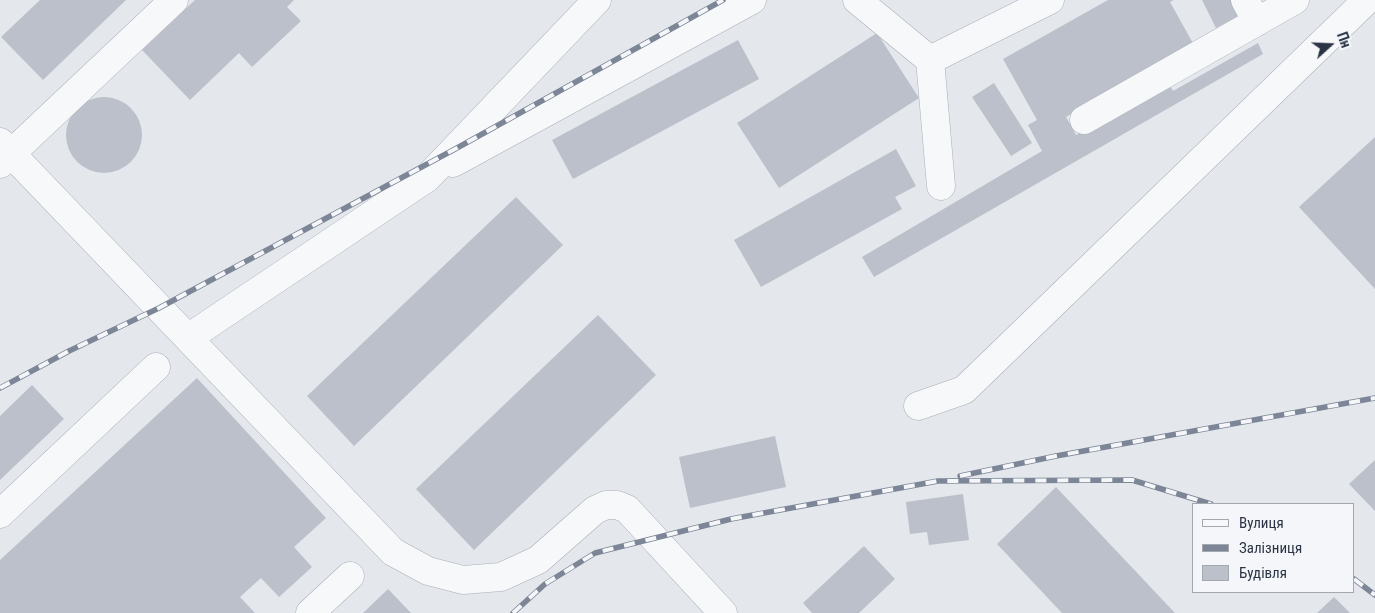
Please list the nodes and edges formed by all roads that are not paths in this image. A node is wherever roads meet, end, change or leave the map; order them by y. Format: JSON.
{"nodes":[{"id":1,"x":174,"y":0,"type":"edge"},
{"id":2,"x":597,"y":0,"type":"edge"},
{"id":3,"x":752,"y":0,"type":"edge"},
{"id":4,"x":856,"y":0,"type":"edge"},
{"id":5,"x":1050,"y":0,"type":"edge"},
{"id":6,"x":1295,"y":0,"type":"edge"},
{"id":7,"x":1367,"y":0,"type":"edge"},
{"id":8,"x":1251,"y":11,"type":"edge"},
{"id":9,"x":930,"y":60,"type":"junction"},
{"id":10,"x":1084,"y":120,"type":"dead end"},
{"id":11,"x":4,"y":154,"type":"edge"},
{"id":12,"x":427,"y":178,"type":"junction"},
{"id":13,"x":941,"y":186,"type":"dead end"},
{"id":14,"x":188,"y":338,"type":"junction"},
{"id":15,"x":156,"y":368,"type":"dead end"},
{"id":16,"x":918,"y":406,"type":"dead end"},
{"id":17,"x":0,"y":514,"type":"edge"},
{"id":18,"x":350,"y":576,"type":"dead end"},
{"id":19,"x":310,"y":613,"type":"edge"},
{"id":20,"x":723,"y":613,"type":"edge"}],
"edges":[{"from":1,"to":11,"type":"lane"},
{"from":2,"to":12,"type":"lane"},
{"from":3,"to":12,"type":"lane"},
{"from":4,"to":9,"type":"lane"},
{"from":5,"to":9,"type":"lane"},
{"from":6,"to":8,"type":"lane"},
{"from":7,"to":16,"type":"lane"},
{"from":8,"to":10,"type":"lane"},
{"from":9,"to":13,"type":"lane"},
{"from":11,"to":14,"type":"lane"},
{"from":12,"to":14,"type":"lane"},
{"from":14,"to":20,"type":"lane"},
{"from":15,"to":17,"type":"lane"},
{"from":18,"to":19,"type":"lane"}]}
